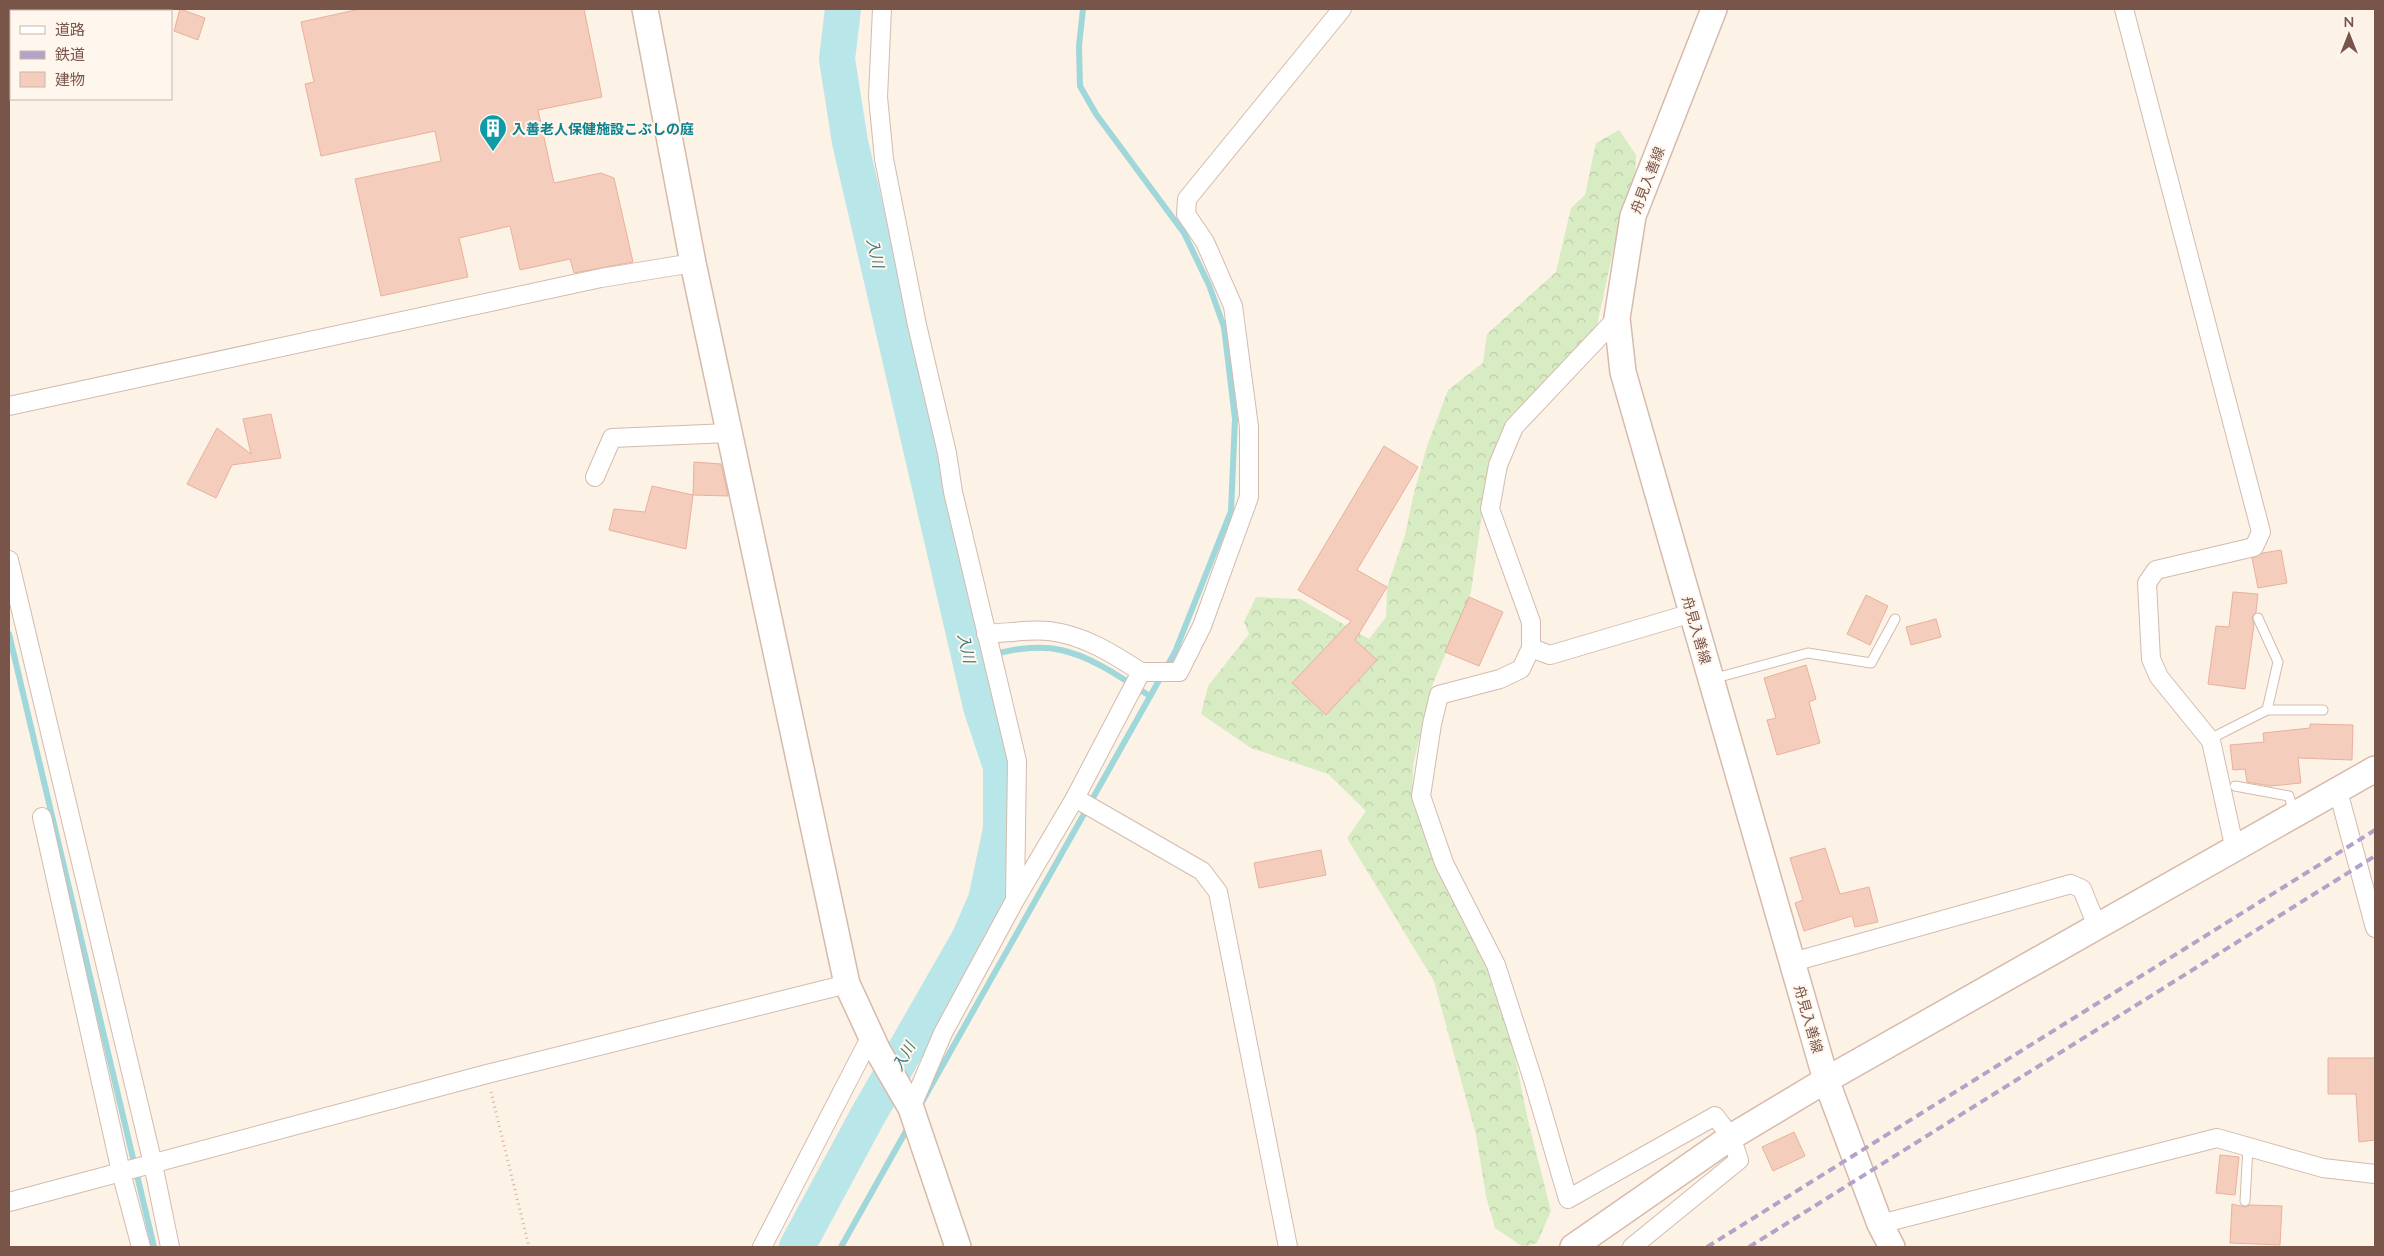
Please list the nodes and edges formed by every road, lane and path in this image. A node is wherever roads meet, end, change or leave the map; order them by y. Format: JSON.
{"nodes":[{"id":1,"x":645,"y":9,"type":"edge"},
{"id":2,"x":882,"y":9,"type":"edge"},
{"id":3,"x":1342,"y":9,"type":"edge"},
{"id":4,"x":1714,"y":9,"type":"edge"},
{"id":5,"x":2124,"y":9,"type":"edge"},
{"id":6,"x":693,"y":263,"type":"junction"},
{"id":7,"x":1617,"y":318,"type":"junction"},
{"id":8,"x":9,"y":406,"type":"edge"},
{"id":9,"x":729,"y":433,"type":"junction"},
{"id":10,"x":595,"y":476,"type":"dead end"},
{"id":11,"x":9,"y":560,"type":"edge"},
{"id":12,"x":1692,"y":613,"type":"junction"},
{"id":13,"x":2258,"y":618,"type":"dead end"},
{"id":14,"x":1895,"y":619,"type":"dead end"},
{"id":15,"x":986,"y":634,"type":"junction"},
{"id":16,"x":1531,"y":648,"type":"junction"},
{"id":17,"x":1141,"y":672,"type":"junction"},
{"id":18,"x":1712,"y":680,"type":"junction"},
{"id":19,"x":2267,"y":710,"type":"junction"},
{"id":20,"x":2323,"y":710,"type":"dead end"},
{"id":21,"x":2210,"y":739,"type":"junction"},
{"id":22,"x":2375,"y":769,"type":"edge"},
{"id":23,"x":2235,"y":786,"type":"dead end"},
{"id":24,"x":2338,"y":791,"type":"junction"},
{"id":25,"x":1075,"y":798,"type":"junction"},
{"id":26,"x":2295,"y":815,"type":"junction"},
{"id":27,"x":42,"y":817,"type":"dead end"},
{"id":28,"x":2235,"y":850,"type":"junction"},
{"id":29,"x":1015,"y":900,"type":"junction"},
{"id":30,"x":2097,"y":926,"type":"junction"},
{"id":31,"x":2375,"y":928,"type":"edge"},
{"id":32,"x":1793,"y":962,"type":"junction"},
{"id":33,"x":847,"y":984,"type":"junction"},
{"id":34,"x":875,"y":1043,"type":"junction"},
{"id":35,"x":487,"y":1074,"type":"junction"},
{"id":36,"x":1826,"y":1080,"type":"junction"},
{"id":37,"x":907,"y":1101,"type":"junction"},
{"id":38,"x":1731,"y":1136,"type":"junction"},
{"id":39,"x":2248,"y":1147,"type":"junction"},
{"id":40,"x":153,"y":1164,"type":"junction"},
{"id":41,"x":121,"y":1172,"type":"junction"},
{"id":42,"x":2375,"y":1174,"type":"edge"},
{"id":43,"x":2245,"y":1201,"type":"dead end"},
{"id":44,"x":9,"y":1202,"type":"edge"},
{"id":45,"x":1880,"y":1224,"type":"junction"},
{"id":46,"x":141,"y":1247,"type":"edge"},
{"id":47,"x":170,"y":1247,"type":"edge"},
{"id":48,"x":529,"y":1247,"type":"edge"},
{"id":49,"x":762,"y":1247,"type":"edge"},
{"id":50,"x":958,"y":1247,"type":"edge"},
{"id":51,"x":1288,"y":1247,"type":"edge"},
{"id":52,"x":1573,"y":1247,"type":"edge"},
{"id":53,"x":1632,"y":1247,"type":"edge"},
{"id":54,"x":1892,"y":1247,"type":"edge"}],
"edges":[{"from":1,"to":6,"type":"street"},
{"from":2,"to":15,"type":"street"},
{"from":3,"to":17,"type":"street"},
{"from":4,"to":7,"type":"street","name":"舟見入善線"},
{"from":5,"to":21,"type":"street"},
{"from":6,"to":8,"type":"street"},
{"from":6,"to":9,"type":"street"},
{"from":7,"to":12,"type":"street","name":"舟見入善線"},
{"from":7,"to":16,"type":"street"},
{"from":9,"to":10,"type":"street"},
{"from":9,"to":33,"type":"street"},
{"from":11,"to":40,"type":"street"},
{"from":12,"to":16,"type":"street"},
{"from":12,"to":18,"type":"street","name":"舟見入善線"},
{"from":13,"to":19,"type":"lane"},
{"from":14,"to":18,"type":"lane"},
{"from":15,"to":17,"type":"street"},
{"from":15,"to":29,"type":"street"},
{"from":16,"to":38,"type":"street"},
{"from":17,"to":25,"type":"street"},
{"from":18,"to":32,"type":"street","name":"舟見入善線"},
{"from":19,"to":20,"type":"lane"},
{"from":19,"to":21,"type":"lane"},
{"from":21,"to":28,"type":"street"},
{"from":22,"to":24,"type":"street"},
{"from":23,"to":26,"type":"lane"},
{"from":24,"to":26,"type":"street"},
{"from":24,"to":31,"type":"street"},
{"from":25,"to":29,"type":"street"},
{"from":25,"to":51,"type":"street"},
{"from":26,"to":28,"type":"street"},
{"from":27,"to":41,"type":"street"},
{"from":28,"to":30,"type":"street"},
{"from":29,"to":37,"type":"street"},
{"from":30,"to":32,"type":"street"},
{"from":30,"to":36,"type":"street"},
{"from":32,"to":36,"type":"street","name":"舟見入善線"},
{"from":33,"to":34,"type":"street"},
{"from":33,"to":35,"type":"street"},
{"from":34,"to":37,"type":"street"},
{"from":34,"to":49,"type":"street"},
{"from":35,"to":40,"type":"street"},
{"from":35,"to":48,"type":"path"},
{"from":36,"to":38,"type":"street"},
{"from":36,"to":45,"type":"street","name":"舟見入善線"},
{"from":37,"to":50,"type":"street"},
{"from":38,"to":52,"type":"street"},
{"from":38,"to":53,"type":"street"},
{"from":39,"to":42,"type":"street"},
{"from":39,"to":43,"type":"lane"},
{"from":39,"to":45,"type":"street"},
{"from":40,"to":41,"type":"street"},
{"from":40,"to":47,"type":"street"},
{"from":41,"to":44,"type":"street"},
{"from":41,"to":46,"type":"street"},
{"from":45,"to":54,"type":"street","name":"舟見入善線"}]}
